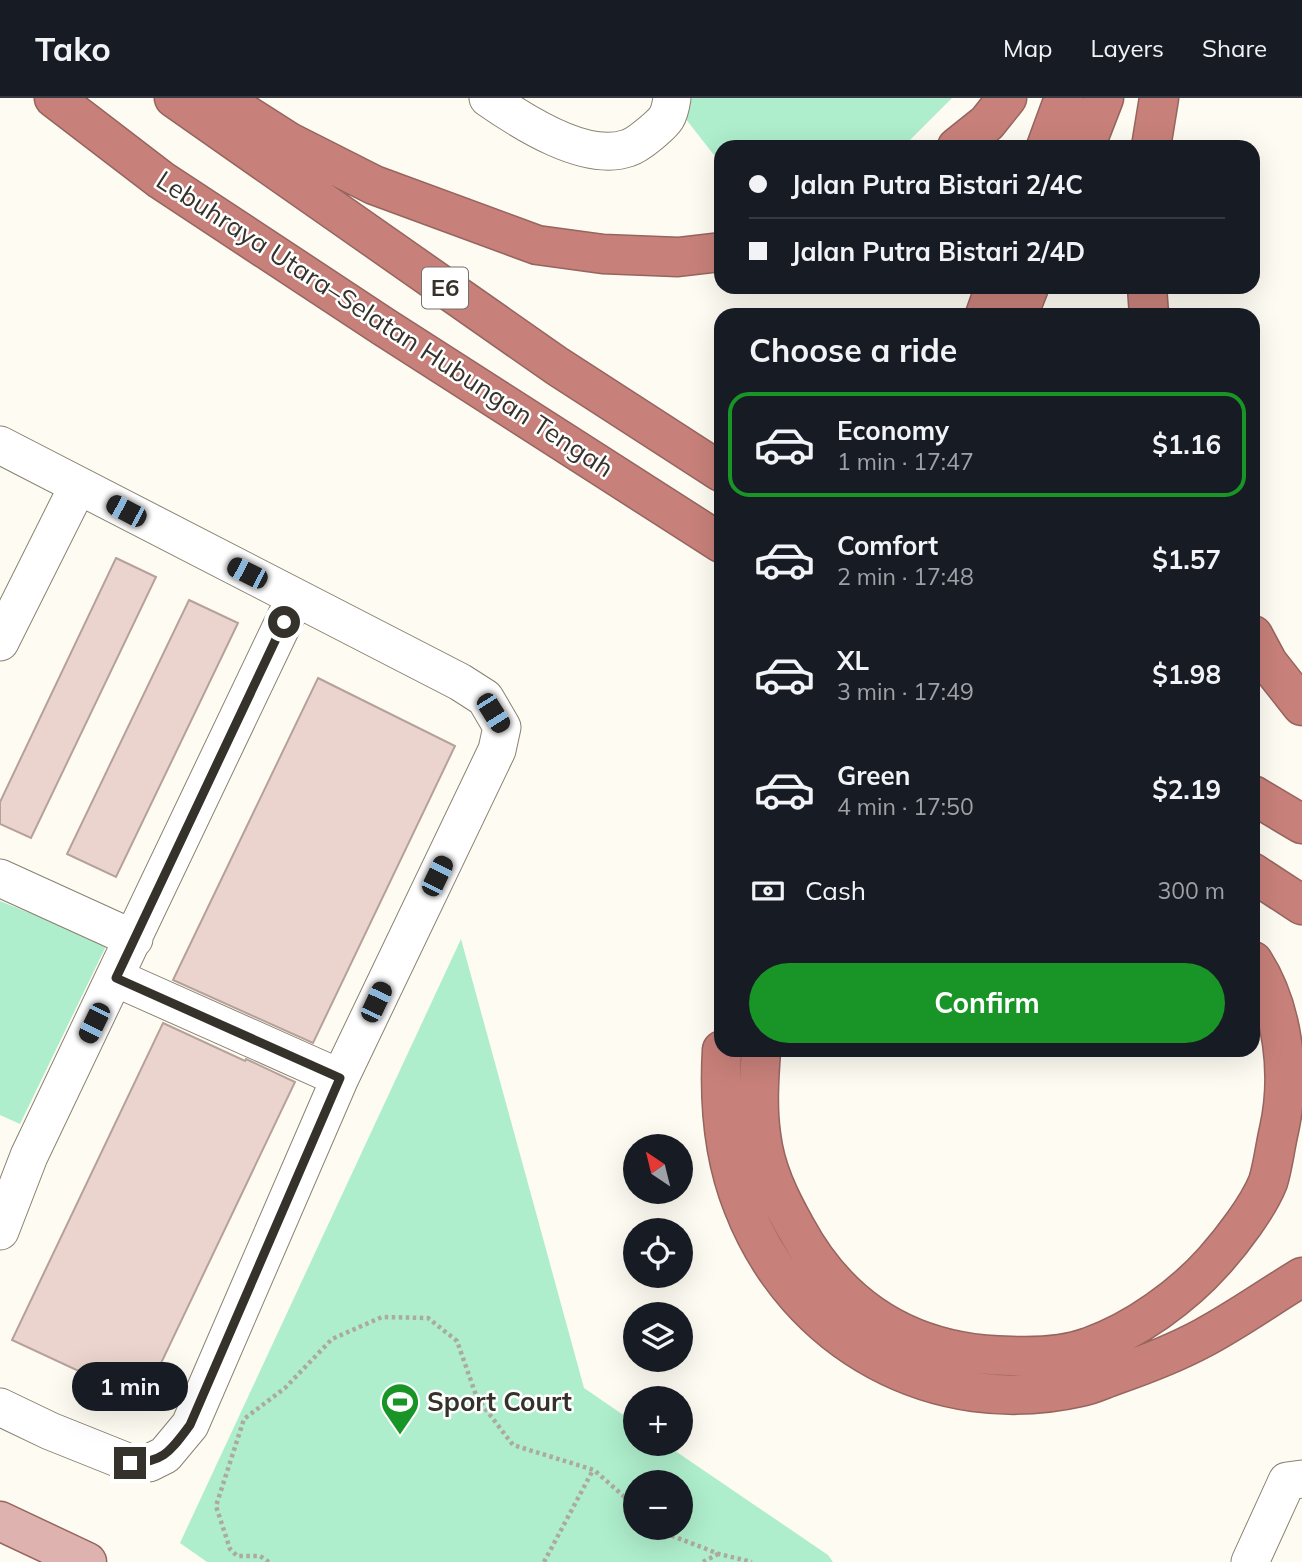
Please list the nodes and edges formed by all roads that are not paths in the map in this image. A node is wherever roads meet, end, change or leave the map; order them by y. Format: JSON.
{"nodes":[{"id":1,"x":54,"y":98,"type":"edge"},
{"id":2,"x":174,"y":98,"type":"edge"},
{"id":3,"x":220,"y":98,"type":"edge"},
{"id":4,"x":488,"y":98,"type":"edge"},
{"id":5,"x":672,"y":98,"type":"edge"},
{"id":6,"x":1007,"y":98,"type":"edge"},
{"id":7,"x":1064,"y":98,"type":"edge"},
{"id":8,"x":1104,"y":98,"type":"edge"},
{"id":9,"x":1159,"y":98,"type":"edge"},
{"id":10,"x":966,"y":140,"type":"edge"},
{"id":11,"x":1049,"y":140,"type":"edge"},
{"id":12,"x":1088,"y":140,"type":"edge"},
{"id":13,"x":1151,"y":140,"type":"edge"},
{"id":14,"x":714,"y":253,"type":"edge"},
{"id":15,"x":0,"y":445,"type":"edge"},
{"id":16,"x":714,"y":467,"type":"edge"},
{"id":17,"x":78,"y":486,"type":"junction"},
{"id":18,"x":714,"y":539,"type":"edge"},
{"id":19,"x":295,"y":598,"type":"junction"},
{"id":20,"x":0,"y":642,"type":"edge"},
{"id":21,"x":1260,"y":648,"type":"edge"},
{"id":22,"x":1302,"y":706,"type":"edge"},
{"id":23,"x":1260,"y":799,"type":"edge"},
{"id":24,"x":1302,"y":824,"type":"edge"},
{"id":25,"x":0,"y":878,"type":"edge"},
{"id":26,"x":1260,"y":878,"type":"edge"},
{"id":27,"x":1302,"y":905,"type":"edge"},
{"id":28,"x":134,"y":939,"type":"junction"},
{"id":29,"x":1260,"y":977,"type":"edge"},
{"id":30,"x":116,"y":978,"type":"junction"},
{"id":31,"x":722,"y":1057,"type":"edge"},
{"id":32,"x":761,"y":1057,"type":"edge"},
{"id":33,"x":340,"y":1078,"type":"junction"},
{"id":34,"x":14,"y":1151,"type":"edge"},
{"id":35,"x":0,"y":1231,"type":"edge"},
{"id":36,"x":1302,"y":1277,"type":"edge"},
{"id":37,"x":0,"y":1407,"type":"edge"},
{"id":38,"x":1295,"y":1480,"type":"edge"},
{"id":39,"x":0,"y":1521,"type":"edge"},
{"id":40,"x":87,"y":1562,"type":"edge"},
{"id":41,"x":1250,"y":1562,"type":"edge"}],
"edges":[{"from":1,"to":18,"type":"highway","name":"Lebuhraya Utara–Selatan Hubungan Tengah","number":"E6"},
{"from":2,"to":16,"type":"highway","number":"E6"},
{"from":3,"to":14,"type":"highway"},
{"from":4,"to":5,"type":"street"},
{"from":6,"to":10,"type":"highway"},
{"from":7,"to":11,"type":"highway"},
{"from":8,"to":12,"type":"highway"},
{"from":9,"to":13,"type":"highway"},
{"from":15,"to":17,"type":"street"},
{"from":17,"to":19,"type":"street"},
{"from":17,"to":20,"type":"street"},
{"from":19,"to":28,"type":"street"},
{"from":19,"to":33,"type":"street"},
{"from":21,"to":22,"type":"highway"},
{"from":23,"to":24,"type":"highway"},
{"from":25,"to":28,"type":"street"},
{"from":26,"to":27,"type":"highway"},
{"from":28,"to":30,"type":"street"},
{"from":29,"to":32,"type":"highway"},
{"from":30,"to":33,"type":"street"},
{"from":30,"to":34,"type":"street"},
{"from":31,"to":36,"type":"highway"},
{"from":33,"to":37,"type":"street"},
{"from":34,"to":35,"type":"street"},
{"from":38,"to":41,"type":"street"},
{"from":39,"to":40,"type":"main road"}]}
